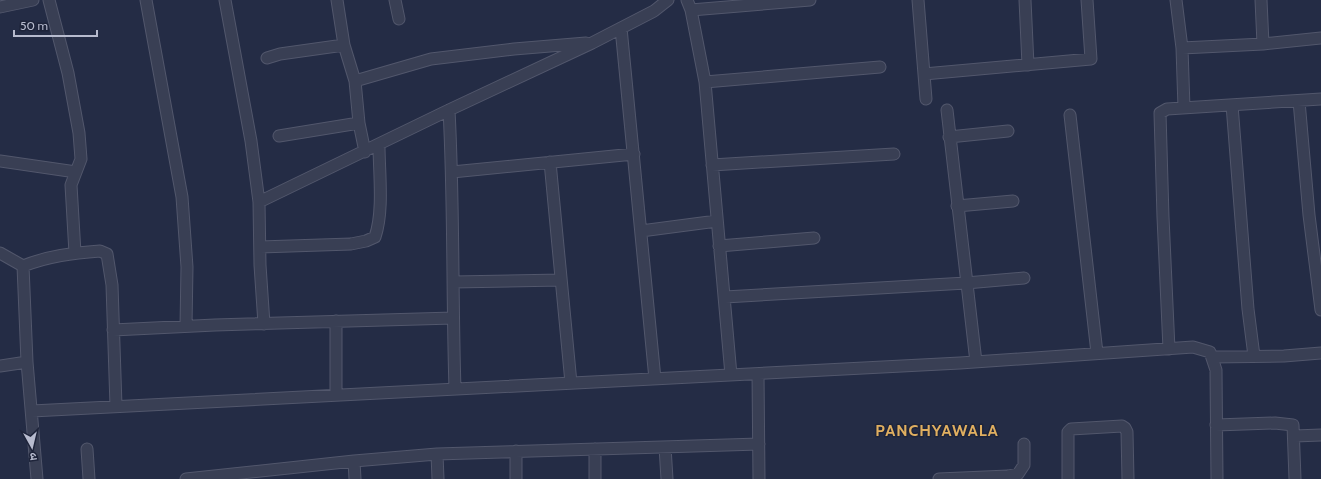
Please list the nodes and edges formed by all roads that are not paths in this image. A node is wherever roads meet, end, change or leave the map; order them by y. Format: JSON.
{"nodes":[{"id":1,"x":33,"y":0,"type":"edge"},
{"id":2,"x":49,"y":0,"type":"edge"},
{"id":3,"x":146,"y":0,"type":"edge"},
{"id":4,"x":225,"y":0,"type":"edge"},
{"id":5,"x":337,"y":0,"type":"edge"},
{"id":6,"x":395,"y":0,"type":"edge"},
{"id":7,"x":668,"y":0,"type":"edge"},
{"id":8,"x":810,"y":0,"type":"edge"},
{"id":9,"x":918,"y":0,"type":"edge"},
{"id":10,"x":1025,"y":0,"type":"edge"},
{"id":11,"x":1087,"y":0,"type":"edge"},
{"id":12,"x":1176,"y":0,"type":"edge"},
{"id":13,"x":1261,"y":0,"type":"edge"},
{"id":14,"x":689,"y":5,"type":"edge"},
{"id":15,"x":0,"y":6,"type":"edge"},
{"id":16,"x":399,"y":19,"type":"dead end"},
{"id":17,"x":621,"y":28,"type":"junction"},
{"id":18,"x":1321,"y":38,"type":"edge"},
{"id":19,"x":592,"y":43,"type":"junction"},
{"id":20,"x":1263,"y":44,"type":"junction"},
{"id":21,"x":344,"y":45,"type":"junction"},
{"id":22,"x":1182,"y":48,"type":"junction"},
{"id":23,"x":267,"y":58,"type":"dead end"},
{"id":24,"x":1028,"y":65,"type":"junction"},
{"id":25,"x":880,"y":67,"type":"dead end"},
{"id":26,"x":924,"y":74,"type":"junction"},
{"id":27,"x":355,"y":81,"type":"junction"},
{"id":28,"x":705,"y":82,"type":"junction"},
{"id":29,"x":926,"y":99,"type":"dead end"},
{"id":30,"x":1321,"y":99,"type":"edge"},
{"id":31,"x":1299,"y":101,"type":"junction"},
{"id":32,"x":1232,"y":105,"type":"junction"},
{"id":33,"x":1184,"y":108,"type":"junction"},
{"id":34,"x":449,"y":110,"type":"junction"},
{"id":35,"x":947,"y":110,"type":"dead end"},
{"id":36,"x":1070,"y":116,"type":"dead end"},
{"id":37,"x":359,"y":123,"type":"junction"},
{"id":38,"x":1008,"y":132,"type":"dead end"},
{"id":39,"x":279,"y":136,"type":"dead end"},
{"id":40,"x":949,"y":137,"type":"junction"},
{"id":41,"x":379,"y":145,"type":"junction"},
{"id":42,"x":365,"y":152,"type":"junction"},
{"id":43,"x":634,"y":154,"type":"junction"},
{"id":44,"x":894,"y":154,"type":"dead end"},
{"id":45,"x":0,"y":161,"type":"edge"},
{"id":46,"x":550,"y":162,"type":"junction"},
{"id":47,"x":712,"y":165,"type":"junction"},
{"id":48,"x":76,"y":172,"type":"junction"},
{"id":49,"x":452,"y":172,"type":"junction"},
{"id":50,"x":1013,"y":201,"type":"dead end"},
{"id":51,"x":259,"y":202,"type":"junction"},
{"id":52,"x":957,"y":206,"type":"junction"},
{"id":53,"x":717,"y":222,"type":"junction"},
{"id":54,"x":641,"y":231,"type":"junction"},
{"id":55,"x":814,"y":238,"type":"dead end"},
{"id":56,"x":719,"y":246,"type":"junction"},
{"id":57,"x":260,"y":247,"type":"junction"},
{"id":58,"x":0,"y":253,"type":"edge"},
{"id":59,"x":75,"y":253,"type":"junction"},
{"id":60,"x":23,"y":266,"type":"junction"},
{"id":61,"x":1024,"y":278,"type":"dead end"},
{"id":62,"x":1319,"y":279,"type":"edge"},
{"id":63,"x":561,"y":280,"type":"junction"},
{"id":64,"x":453,"y":282,"type":"junction"},
{"id":65,"x":966,"y":284,"type":"junction"},
{"id":66,"x":725,"y":297,"type":"junction"},
{"id":67,"x":1321,"y":310,"type":"edge"},
{"id":68,"x":452,"y":318,"type":"junction"},
{"id":69,"x":336,"y":322,"type":"junction"},
{"id":70,"x":264,"y":324,"type":"junction"},
{"id":71,"x":186,"y":326,"type":"junction"},
{"id":72,"x":113,"y":330,"type":"junction"},
{"id":73,"x":1169,"y":348,"type":"junction"},
{"id":74,"x":1097,"y":353,"type":"junction"},
{"id":75,"x":1321,"y":353,"type":"edge"},
{"id":76,"x":1254,"y":356,"type":"junction"},
{"id":77,"x":1212,"y":358,"type":"junction"},
{"id":78,"x":27,"y":362,"type":"junction"},
{"id":79,"x":976,"y":362,"type":"junction"},
{"id":80,"x":0,"y":366,"type":"edge"},
{"id":81,"x":758,"y":374,"type":"junction"},
{"id":82,"x":731,"y":375,"type":"junction"},
{"id":83,"x":655,"y":379,"type":"junction"},
{"id":84,"x":571,"y":383,"type":"junction"},
{"id":85,"x":455,"y":389,"type":"junction"},
{"id":86,"x":336,"y":395,"type":"junction"},
{"id":87,"x":116,"y":406,"type":"junction"},
{"id":88,"x":32,"y":411,"type":"junction"},
{"id":89,"x":1216,"y":425,"type":"junction"},
{"id":90,"x":1321,"y":435,"type":"edge"},
{"id":91,"x":1295,"y":436,"type":"junction"},
{"id":92,"x":759,"y":444,"type":"junction"},
{"id":93,"x":1024,"y":444,"type":"dead end"},
{"id":94,"x":666,"y":447,"type":"junction"},
{"id":95,"x":87,"y":449,"type":"dead end"},
{"id":96,"x":595,"y":449,"type":"junction"},
{"id":97,"x":516,"y":451,"type":"junction"},
{"id":98,"x":437,"y":454,"type":"junction"},
{"id":99,"x":354,"y":461,"type":"junction"},
{"id":100,"x":1008,"y":477,"type":"edge"},
{"id":101,"x":38,"y":479,"type":"edge"},
{"id":102,"x":89,"y":479,"type":"edge"},
{"id":103,"x":186,"y":479,"type":"edge"},
{"id":104,"x":355,"y":479,"type":"edge"},
{"id":105,"x":438,"y":479,"type":"edge"},
{"id":106,"x":516,"y":479,"type":"edge"},
{"id":107,"x":595,"y":479,"type":"edge"},
{"id":108,"x":667,"y":479,"type":"edge"},
{"id":109,"x":759,"y":479,"type":"edge"},
{"id":110,"x":939,"y":479,"type":"edge"},
{"id":111,"x":1068,"y":479,"type":"edge"},
{"id":112,"x":1128,"y":479,"type":"edge"},
{"id":113,"x":1217,"y":479,"type":"edge"},
{"id":114,"x":1295,"y":479,"type":"edge"}],
"edges":[{"from":1,"to":15,"type":"street"},
{"from":2,"to":48,"type":"street"},
{"from":3,"to":71,"type":"street"},
{"from":4,"to":51,"type":"street"},
{"from":5,"to":21,"type":"street"},
{"from":6,"to":16,"type":"street"},
{"from":7,"to":17,"type":"street"},
{"from":8,"to":14,"type":"street"},
{"from":9,"to":26,"type":"street"},
{"from":10,"to":24,"type":"street"},
{"from":11,"to":24,"type":"street"},
{"from":12,"to":22,"type":"street"},
{"from":13,"to":20,"type":"street"},
{"from":14,"to":28,"type":"street"},
{"from":17,"to":19,"type":"street"},
{"from":17,"to":43,"type":"street"},
{"from":18,"to":20,"type":"street"},
{"from":19,"to":27,"type":"street"},
{"from":19,"to":34,"type":"street"},
{"from":20,"to":22,"type":"street"},
{"from":21,"to":23,"type":"street"},
{"from":21,"to":27,"type":"street"},
{"from":22,"to":33,"type":"street"},
{"from":24,"to":26,"type":"street"},
{"from":25,"to":28,"type":"street"},
{"from":26,"to":29,"type":"street"},
{"from":27,"to":37,"type":"street"},
{"from":28,"to":47,"type":"street"},
{"from":30,"to":31,"type":"street"},
{"from":31,"to":32,"type":"street"},
{"from":31,"to":62,"type":"street"},
{"from":32,"to":33,"type":"street"},
{"from":32,"to":76,"type":"street"},
{"from":33,"to":73,"type":"street"},
{"from":34,"to":41,"type":"street"},
{"from":34,"to":49,"type":"street"},
{"from":35,"to":40,"type":"street"},
{"from":36,"to":74,"type":"street"},
{"from":37,"to":39,"type":"street"},
{"from":37,"to":42,"type":"street"},
{"from":38,"to":40,"type":"street"},
{"from":40,"to":52,"type":"street"},
{"from":41,"to":42,"type":"street"},
{"from":41,"to":57,"type":"street"},
{"from":42,"to":51,"type":"street"},
{"from":43,"to":46,"type":"street"},
{"from":43,"to":54,"type":"street"},
{"from":44,"to":47,"type":"street"},
{"from":45,"to":48,"type":"street"},
{"from":46,"to":49,"type":"street"},
{"from":46,"to":63,"type":"street"},
{"from":47,"to":53,"type":"street"},
{"from":48,"to":59,"type":"street"},
{"from":49,"to":64,"type":"street"},
{"from":50,"to":52,"type":"street"},
{"from":51,"to":57,"type":"street"},
{"from":52,"to":65,"type":"street"},
{"from":53,"to":54,"type":"street"},
{"from":53,"to":56,"type":"street"},
{"from":54,"to":83,"type":"street"},
{"from":55,"to":56,"type":"street"},
{"from":56,"to":66,"type":"street"},
{"from":57,"to":70,"type":"street"},
{"from":58,"to":60,"type":"street"},
{"from":59,"to":60,"type":"street"},
{"from":59,"to":72,"type":"street"},
{"from":60,"to":78,"type":"street"},
{"from":61,"to":65,"type":"street"},
{"from":62,"to":67,"type":"street"},
{"from":63,"to":64,"type":"street"},
{"from":63,"to":84,"type":"street"},
{"from":64,"to":68,"type":"street"},
{"from":65,"to":66,"type":"street"},
{"from":65,"to":79,"type":"street"},
{"from":66,"to":82,"type":"street"},
{"from":68,"to":69,"type":"street"},
{"from":68,"to":85,"type":"street"},
{"from":69,"to":70,"type":"street"},
{"from":69,"to":86,"type":"street"},
{"from":70,"to":71,"type":"street"},
{"from":71,"to":72,"type":"street"},
{"from":72,"to":87,"type":"street"},
{"from":73,"to":74,"type":"street"},
{"from":73,"to":77,"type":"street"},
{"from":74,"to":79,"type":"street"},
{"from":75,"to":76,"type":"street"},
{"from":76,"to":77,"type":"street"},
{"from":77,"to":89,"type":"street"},
{"from":78,"to":80,"type":"street"},
{"from":78,"to":88,"type":"street"},
{"from":79,"to":81,"type":"street"},
{"from":81,"to":82,"type":"street"},
{"from":81,"to":92,"type":"street"},
{"from":82,"to":83,"type":"street"},
{"from":83,"to":84,"type":"street"},
{"from":84,"to":85,"type":"street"},
{"from":85,"to":86,"type":"street"},
{"from":86,"to":87,"type":"street"},
{"from":87,"to":88,"type":"street"},
{"from":88,"to":101,"type":"street"},
{"from":89,"to":91,"type":"street"},
{"from":89,"to":113,"type":"street"},
{"from":90,"to":91,"type":"street"},
{"from":91,"to":114,"type":"street"},
{"from":92,"to":94,"type":"street"},
{"from":92,"to":109,"type":"street"},
{"from":93,"to":100,"type":"street"},
{"from":94,"to":96,"type":"street"},
{"from":94,"to":108,"type":"street"},
{"from":95,"to":102,"type":"street"},
{"from":96,"to":97,"type":"street"},
{"from":96,"to":107,"type":"street"},
{"from":97,"to":98,"type":"street"},
{"from":97,"to":106,"type":"street"},
{"from":98,"to":99,"type":"street"},
{"from":98,"to":105,"type":"street"},
{"from":99,"to":103,"type":"street"},
{"from":99,"to":104,"type":"street"},
{"from":100,"to":110,"type":"street"},
{"from":111,"to":112,"type":"street"}]}
